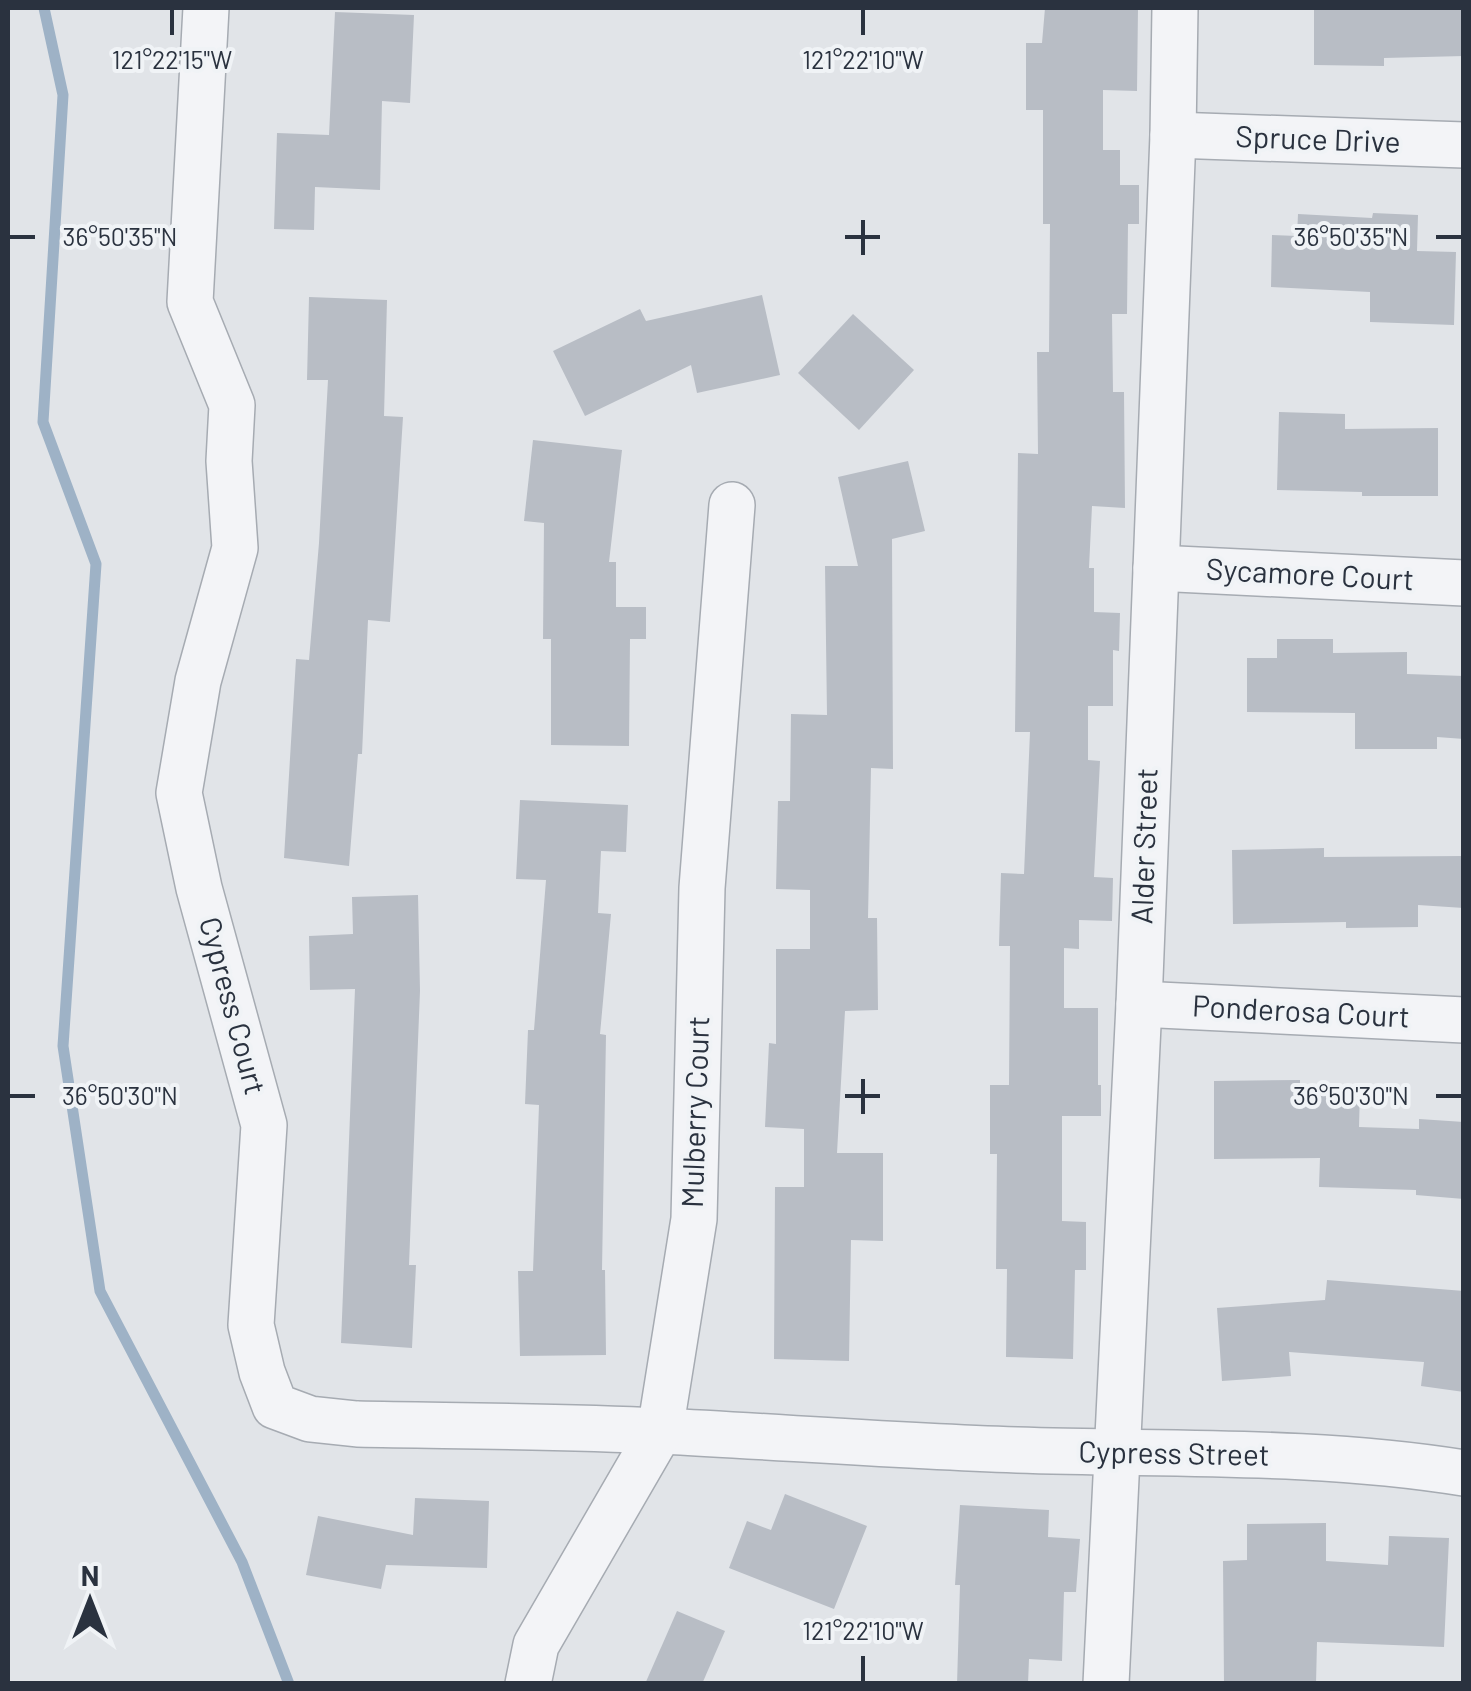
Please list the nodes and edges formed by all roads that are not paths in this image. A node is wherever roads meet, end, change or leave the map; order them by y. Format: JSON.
{"nodes":[{"id":1,"x":206,"y":8,"type":"edge"},
{"id":2,"x":1174,"y":8,"type":"edge"},
{"id":3,"x":1173,"y":135,"type":"junction"},
{"id":4,"x":1464,"y":145,"type":"edge"},
{"id":5,"x":732,"y":505,"type":"dead end"},
{"id":6,"x":1156,"y":568,"type":"junction"},
{"id":7,"x":1464,"y":583,"type":"edge"},
{"id":8,"x":1140,"y":1004,"type":"junction"},
{"id":9,"x":1464,"y":1020,"type":"edge"},
{"id":10,"x":660,"y":1431,"type":"junction"},
{"id":11,"x":884,"y":1445,"type":"joint"},
{"id":12,"x":1116,"y":1453,"type":"junction"},
{"id":13,"x":1464,"y":1472,"type":"edge"},
{"id":14,"x":528,"y":1684,"type":"edge"},
{"id":15,"x":1106,"y":1684,"type":"edge"}],
"edges":[{"from":1,"to":10,"type":"street","name":"Cypress Court"},
{"from":2,"to":3,"type":"street","name":"Alder Street"},
{"from":3,"to":4,"type":"street","name":"Spruce Drive"},
{"from":3,"to":6,"type":"street","name":"Alder Street"},
{"from":5,"to":10,"type":"street","name":"Mulberry Court"},
{"from":6,"to":7,"type":"street","name":"Sycamore Court"},
{"from":6,"to":8,"type":"street","name":"Alder Street"},
{"from":8,"to":9,"type":"street","name":"Ponderosa Court"},
{"from":8,"to":12,"type":"street","name":"Alder Street"},
{"from":10,"to":11,"type":"street","name":"Cypress Court"},
{"from":10,"to":14,"type":"street","name":"Mulberry Court"},
{"from":11,"to":12,"type":"street","name":"Cypress Street"},
{"from":12,"to":13,"type":"street","name":"Cypress Street"},
{"from":12,"to":15,"type":"street","name":"Alder Street"}]}
